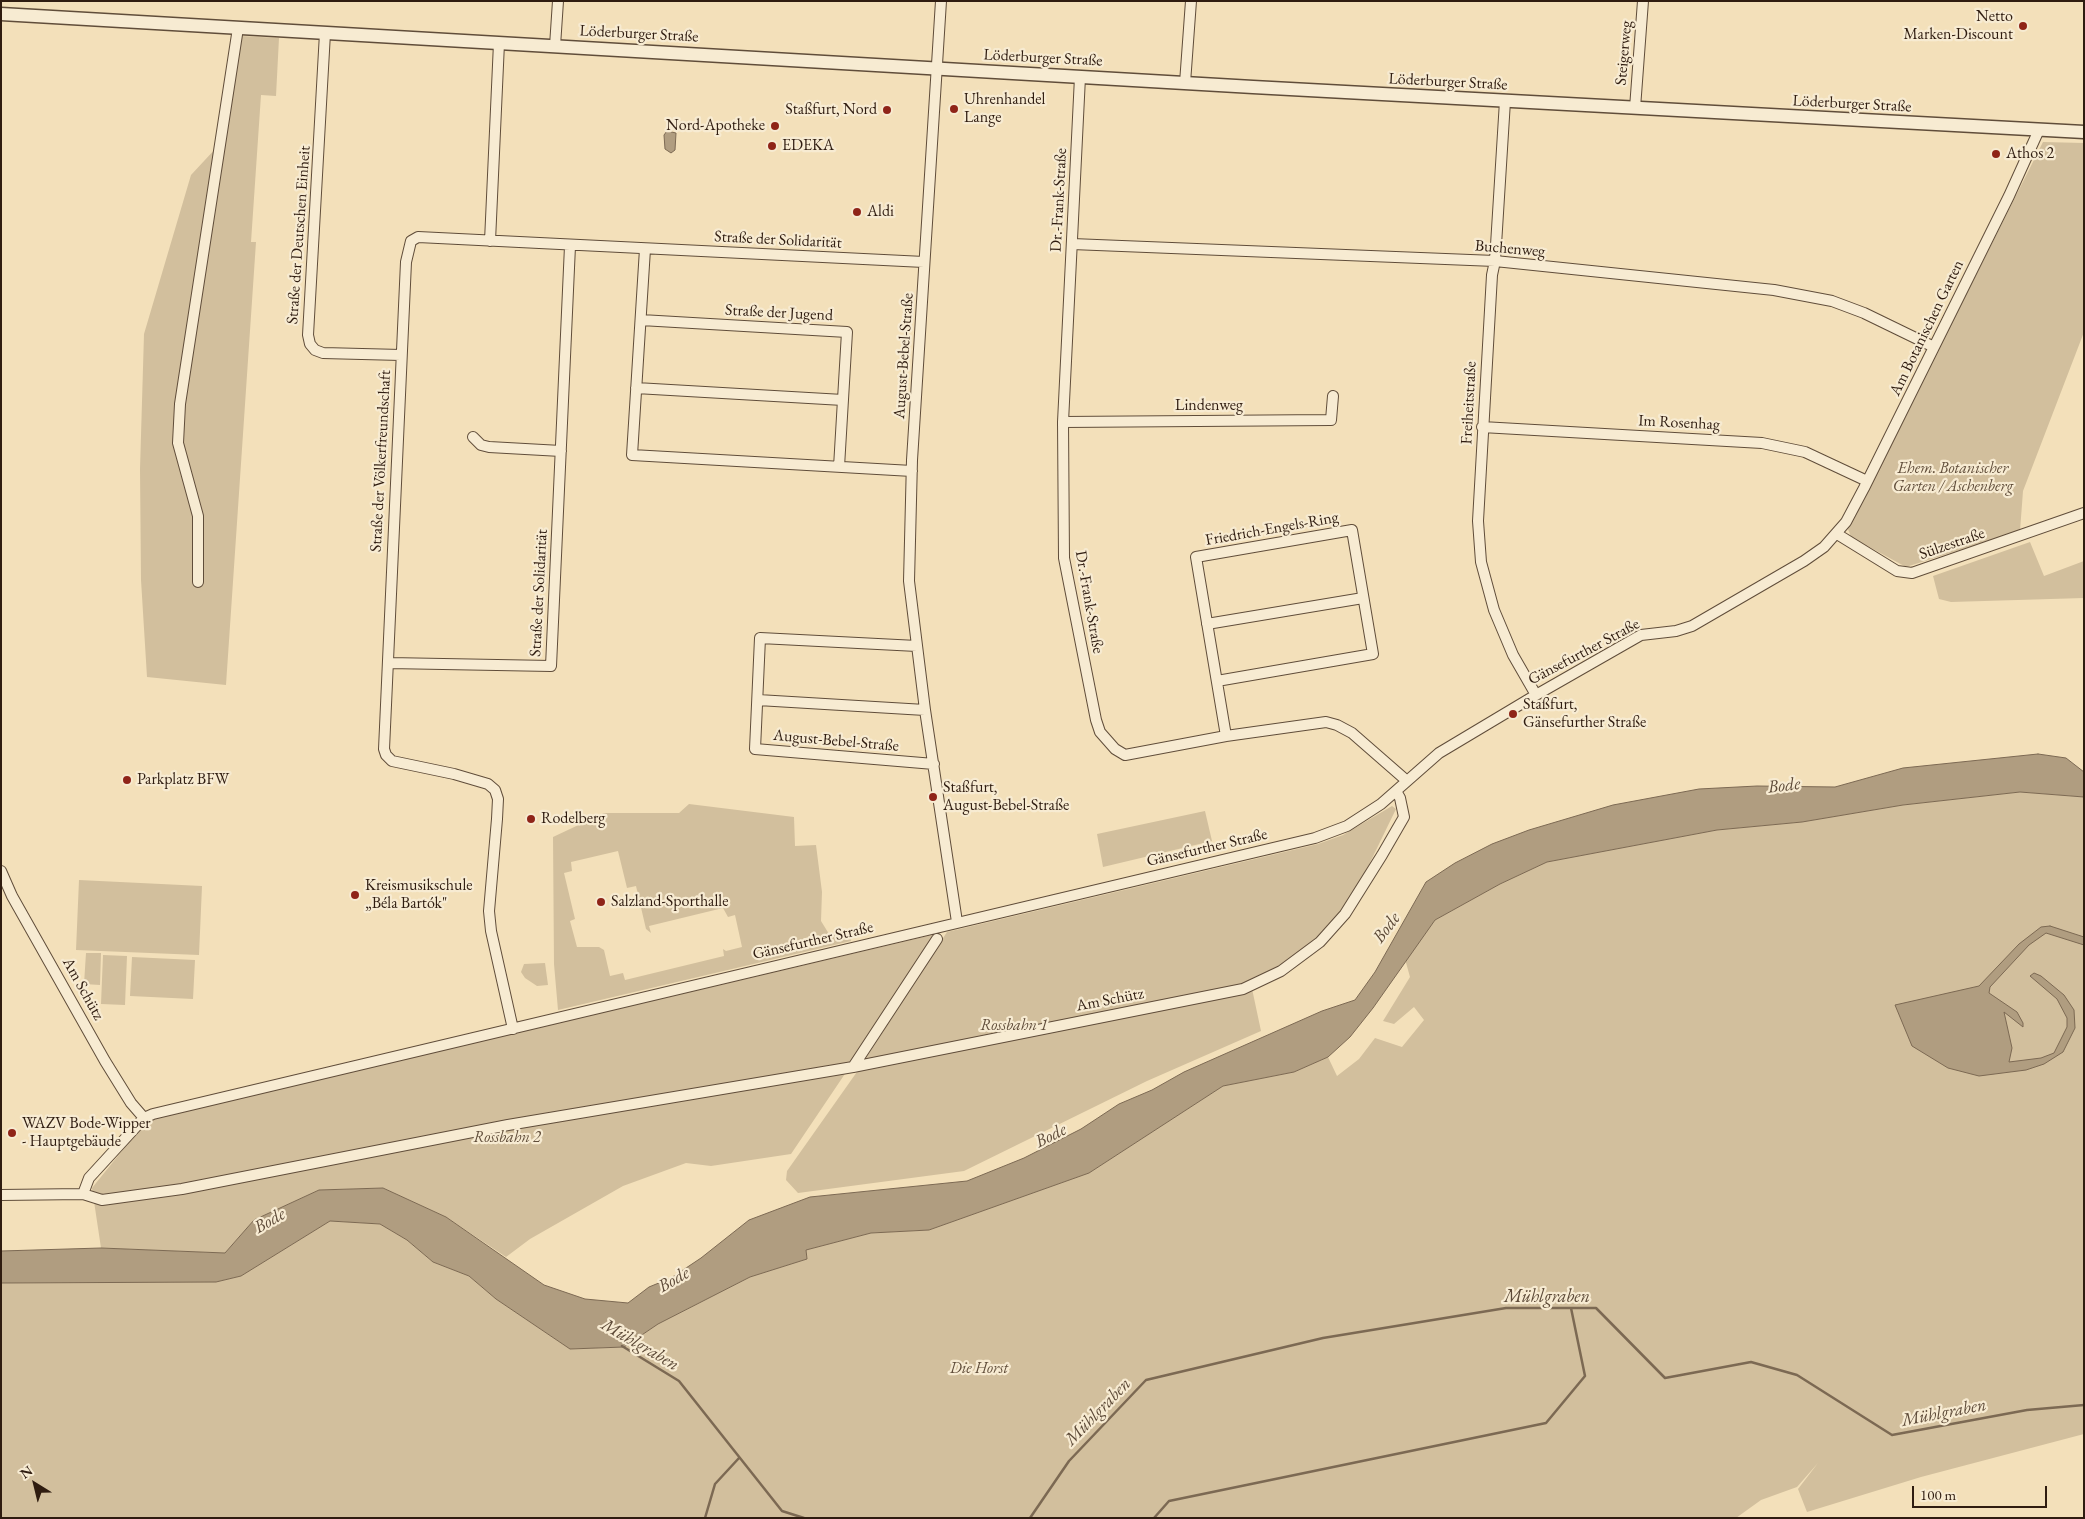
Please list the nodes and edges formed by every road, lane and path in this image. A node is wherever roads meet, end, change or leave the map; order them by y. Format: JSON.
{"nodes":[{"id":1,"x":558,"y":1,"type":"edge"},
{"id":2,"x":941,"y":1,"type":"edge"},
{"id":3,"x":1191,"y":1,"type":"edge"},
{"id":4,"x":1643,"y":1,"type":"edge"},
{"id":5,"x":1,"y":14,"type":"edge"},
{"id":6,"x":238,"y":28,"type":"junction"},
{"id":7,"x":325,"y":33,"type":"junction"},
{"id":8,"x":499,"y":43,"type":"junction"},
{"id":9,"x":555,"y":46,"type":"junction"},
{"id":10,"x":938,"y":68,"type":"junction"},
{"id":11,"x":1080,"y":77,"type":"junction"},
{"id":12,"x":1185,"y":82,"type":"junction"},
{"id":13,"x":1505,"y":101,"type":"junction"},
{"id":14,"x":1635,"y":108,"type":"junction"},
{"id":15,"x":2038,"y":132,"type":"junction"},
{"id":16,"x":2084,"y":132,"type":"edge"},
{"id":17,"x":490,"y":241,"type":"junction"},
{"id":18,"x":1072,"y":244,"type":"junction"},
{"id":19,"x":570,"y":246,"type":"junction"},
{"id":20,"x":645,"y":249,"type":"junction"},
{"id":21,"x":406,"y":262,"type":"joint"},
{"id":22,"x":924,"y":262,"type":"junction"},
{"id":23,"x":1495,"y":262,"type":"junction"},
{"id":24,"x":641,"y":320,"type":"junction"},
{"id":25,"x":1934,"y":347,"type":"junction"},
{"id":26,"x":402,"y":355,"type":"junction"},
{"id":27,"x":636,"y":388,"type":"junction"},
{"id":28,"x":1333,"y":396,"type":"dead end"},
{"id":29,"x":843,"y":400,"type":"junction"},
{"id":30,"x":1063,"y":422,"type":"junction"},
{"id":31,"x":1482,"y":427,"type":"junction"},
{"id":32,"x":473,"y":437,"type":"dead end"},
{"id":33,"x":561,"y":451,"type":"junction"},
{"id":34,"x":839,"y":467,"type":"junction"},
{"id":35,"x":912,"y":471,"type":"junction"},
{"id":36,"x":1867,"y":481,"type":"junction"},
{"id":37,"x":2084,"y":513,"type":"edge"},
{"id":38,"x":1837,"y":534,"type":"junction"},
{"id":39,"x":198,"y":582,"type":"dead end"},
{"id":40,"x":1363,"y":598,"type":"junction"},
{"id":41,"x":1207,"y":624,"type":"junction"},
{"id":42,"x":917,"y":646,"type":"junction"},
{"id":43,"x":389,"y":663,"type":"junction"},
{"id":44,"x":1216,"y":681,"type":"junction"},
{"id":45,"x":1536,"y":695,"type":"junction"},
{"id":46,"x":758,"y":700,"type":"junction"},
{"id":47,"x":925,"y":710,"type":"junction"},
{"id":48,"x":1226,"y":736,"type":"junction"},
{"id":49,"x":934,"y":764,"type":"junction"},
{"id":50,"x":1407,"y":781,"type":"junction"},
{"id":51,"x":1396,"y":791,"type":"junction"},
{"id":52,"x":1,"y":871,"type":"edge"},
{"id":53,"x":957,"y":922,"type":"junction"},
{"id":54,"x":937,"y":939,"type":"dead end"},
{"id":55,"x":513,"y":1029,"type":"junction"},
{"id":56,"x":853,"y":1066,"type":"junction"},
{"id":57,"x":144,"y":1118,"type":"junction"},
{"id":58,"x":83,"y":1194,"type":"junction"},
{"id":59,"x":1,"y":1195,"type":"edge"}],
"edges":[{"from":1,"to":9,"type":"street"},
{"from":2,"to":10,"type":"street","name":"August-Bebel-Straße"},
{"from":3,"to":12,"type":"street"},
{"from":4,"to":14,"type":"street","name":"Steigerweg"},
{"from":5,"to":6,"type":"street","name":"Löderburger Straße"},
{"from":6,"to":7,"type":"street","name":"Löderburger Straße"},
{"from":6,"to":39,"type":"street"},
{"from":7,"to":8,"type":"street","name":"Löderburger Straße"},
{"from":7,"to":26,"type":"street","name":"Straße der Deutschen Einheit"},
{"from":8,"to":9,"type":"street","name":"Löderburger Straße"},
{"from":8,"to":17,"type":"street"},
{"from":9,"to":10,"type":"street","name":"Löderburger Straße"},
{"from":10,"to":11,"type":"street","name":"Löderburger Straße"},
{"from":10,"to":22,"type":"street","name":"August-Bebel-Straße"},
{"from":11,"to":12,"type":"street","name":"Löderburger Straße"},
{"from":11,"to":18,"type":"street","name":"Dr.-Frank-Straße"},
{"from":12,"to":13,"type":"street","name":"Löderburger Straße"},
{"from":13,"to":14,"type":"street","name":"Löderburger Straße"},
{"from":13,"to":23,"type":"street","name":"Freiheitstraße"},
{"from":14,"to":15,"type":"street","name":"Löderburger Straße"},
{"from":15,"to":16,"type":"street","name":"Löderburger Straße"},
{"from":15,"to":25,"type":"street","name":"Am Botanischen Garten"},
{"from":17,"to":19,"type":"street","name":"Straße der Solidarität"},
{"from":17,"to":21,"type":"street","name":"Straße der Solidarität"},
{"from":18,"to":23,"type":"street","name":"Buchenweg"},
{"from":18,"to":30,"type":"street","name":"Dr.-Frank-Straße"},
{"from":19,"to":20,"type":"street","name":"Straße der Solidarität"},
{"from":19,"to":33,"type":"street","name":"Straße der Solidarität"},
{"from":20,"to":22,"type":"street","name":"Straße der Solidarität"},
{"from":20,"to":24,"type":"street"},
{"from":21,"to":26,"type":"street","name":"Straße der Völkerfreundschaft"},
{"from":22,"to":35,"type":"street","name":"August-Bebel-Straße"},
{"from":23,"to":25,"type":"street","name":"Buchenweg"},
{"from":23,"to":31,"type":"street","name":"Freiheitstraße"},
{"from":24,"to":27,"type":"street"},
{"from":24,"to":29,"type":"street","name":"Straße der Jugend"},
{"from":25,"to":36,"type":"street","name":"Am Botanischen Garten"},
{"from":26,"to":43,"type":"street","name":"Straße der Völkerfreundschaft"},
{"from":27,"to":29,"type":"street"},
{"from":27,"to":34,"type":"street"},
{"from":28,"to":30,"type":"street","name":"Lindenweg"},
{"from":29,"to":34,"type":"street","name":"Straße der Jugend"},
{"from":30,"to":48,"type":"street","name":"Dr.-Frank-Straße"},
{"from":31,"to":36,"type":"street","name":"Im Rosenhag"},
{"from":31,"to":45,"type":"street","name":"Freiheitstraße"},
{"from":32,"to":33,"type":"street"},
{"from":33,"to":43,"type":"street","name":"Straße der Solidarität"},
{"from":34,"to":35,"type":"street"},
{"from":35,"to":42,"type":"street","name":"August-Bebel-Straße"},
{"from":36,"to":38,"type":"street","name":"Am Botanischen Garten"},
{"from":37,"to":38,"type":"street","name":"Sülzestraße"},
{"from":38,"to":45,"type":"street","name":"Gänsefurther Straße"},
{"from":40,"to":41,"type":"street"},
{"from":40,"to":41,"type":"street","name":"Friedrich-Engels-Ring"},
{"from":40,"to":44,"type":"street","name":"Friedrich-Engels-Ring"},
{"from":41,"to":44,"type":"street","name":"Friedrich-Engels-Ring"},
{"from":42,"to":46,"type":"street","name":"August-Bebel-Straße"},
{"from":42,"to":47,"type":"street","name":"August-Bebel-Straße"},
{"from":43,"to":55,"type":"street"},
{"from":44,"to":48,"type":"street","name":"Friedrich-Engels-Ring"},
{"from":45,"to":50,"type":"street","name":"Gänsefurther Straße"},
{"from":46,"to":47,"type":"street"},
{"from":46,"to":49,"type":"street","name":"August-Bebel-Straße"},
{"from":47,"to":49,"type":"street","name":"August-Bebel-Straße"},
{"from":48,"to":50,"type":"street","name":"Dr.-Frank-Straße"},
{"from":49,"to":53,"type":"street","name":"August-Bebel-Straße"},
{"from":50,"to":51,"type":"street","name":"Gänsefurther Straße"},
{"from":51,"to":53,"type":"street","name":"Gänsefurther Straße"},
{"from":51,"to":56,"type":"street","name":"Am Schütz"},
{"from":52,"to":57,"type":"street","name":"Am Schütz"},
{"from":53,"to":55,"type":"street","name":"Gänsefurther Straße"},
{"from":54,"to":56,"type":"street"},
{"from":55,"to":57,"type":"street","name":"Gänsefurther Straße"},
{"from":56,"to":58,"type":"street","name":"Am Schütz"},
{"from":57,"to":58,"type":"street"},
{"from":58,"to":59,"type":"street","name":"Am Schütz"}]}
